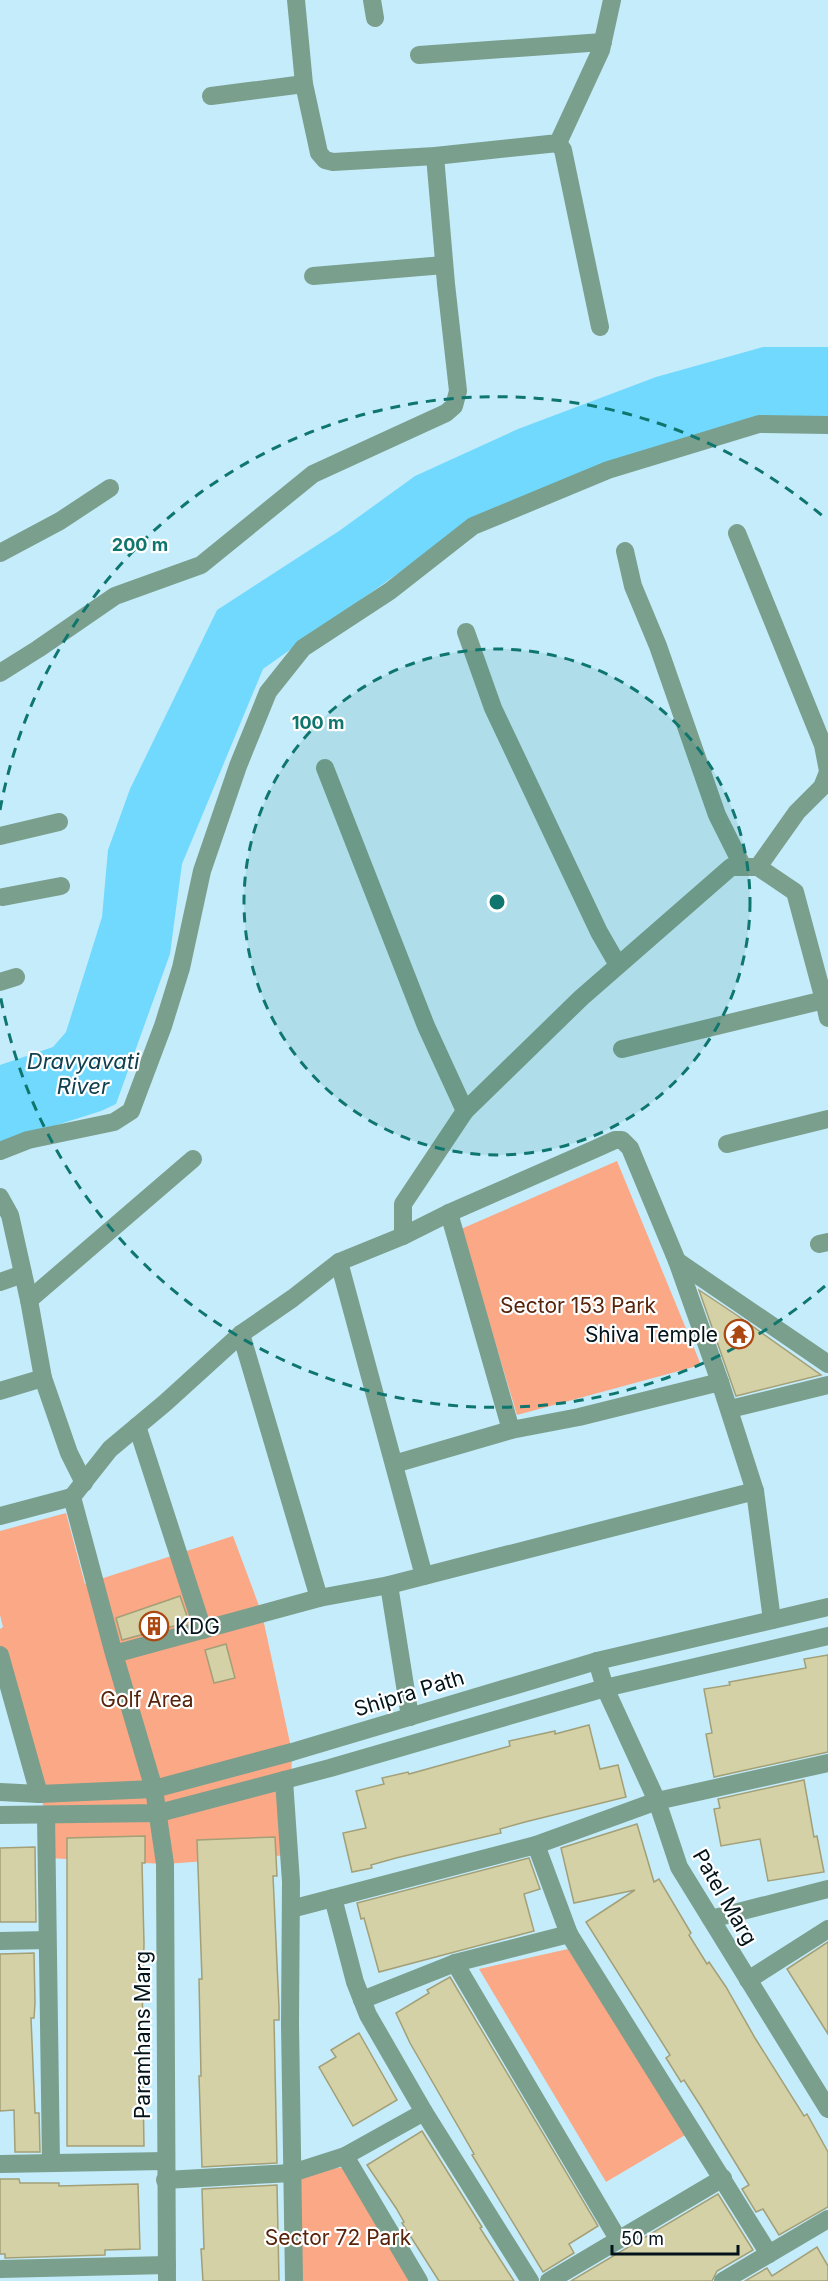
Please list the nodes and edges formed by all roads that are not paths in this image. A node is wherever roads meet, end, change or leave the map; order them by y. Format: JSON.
{"nodes":[{"id":1,"x":296,"y":0,"type":"edge"},
{"id":2,"x":612,"y":0,"type":"edge"},
{"id":3,"x":603,"y":42,"type":"junction"},
{"id":4,"x":419,"y":55,"type":"dead end"},
{"id":5,"x":304,"y":84,"type":"junction"},
{"id":6,"x":212,"y":96,"type":"dead end"},
{"id":7,"x":558,"y":143,"type":"junction"},
{"id":8,"x":435,"y":156,"type":"junction"},
{"id":9,"x":444,"y":265,"type":"junction"},
{"id":10,"x":313,"y":276,"type":"dead end"},
{"id":11,"x":600,"y":327,"type":"dead end"},
{"id":12,"x":828,"y":425,"type":"edge"},
{"id":13,"x":110,"y":488,"type":"dead end"},
{"id":14,"x":737,"y":533,"type":"dead end"},
{"id":15,"x":624,"y":551,"type":"dead end"},
{"id":16,"x":0,"y":553,"type":"edge"},
{"id":17,"x":466,"y":632,"type":"dead end"},
{"id":18,"x":0,"y":673,"type":"edge"},
{"id":19,"x":325,"y":768,"type":"dead end"},
{"id":20,"x":828,"y":771,"type":"edge"},
{"id":21,"x":59,"y":822,"type":"dead end"},
{"id":22,"x":0,"y":836,"type":"edge"},
{"id":23,"x":751,"y":867,"type":"junction"},
{"id":24,"x":61,"y":886,"type":"dead end"},
{"id":25,"x":1,"y":894,"type":"edge"},
{"id":26,"x":618,"y":965,"type":"junction"},
{"id":27,"x":824,"y":1000,"type":"junction"},
{"id":28,"x":828,"y":1018,"type":"edge"},
{"id":29,"x":622,"y":1049,"type":"dead end"},
{"id":30,"x":465,"y":1111,"type":"junction"},
{"id":31,"x":828,"y":1119,"type":"edge"},
{"id":32,"x":727,"y":1144,"type":"dead end"},
{"id":33,"x":0,"y":1151,"type":"edge"},
{"id":34,"x":193,"y":1159,"type":"dead end"},
{"id":35,"x":0,"y":1197,"type":"edge"},
{"id":36,"x":449,"y":1213,"type":"junction"},
{"id":37,"x":403,"y":1236,"type":"junction"},
{"id":38,"x":677,"y":1261,"type":"junction"},
{"id":39,"x":339,"y":1262,"type":"junction"},
{"id":40,"x":23,"y":1274,"type":"junction"},
{"id":41,"x":0,"y":1282,"type":"edge"},
{"id":42,"x":29,"y":1300,"type":"junction"},
{"id":43,"x":241,"y":1334,"type":"junction"},
{"id":44,"x":828,"y":1364,"type":"edge"},
{"id":45,"x":43,"y":1378,"type":"junction"},
{"id":46,"x":720,"y":1382,"type":"junction"},
{"id":47,"x":828,"y":1385,"type":"edge"},
{"id":48,"x":0,"y":1391,"type":"edge"},
{"id":49,"x":730,"y":1409,"type":"junction"},
{"id":50,"x":137,"y":1426,"type":"junction"},
{"id":51,"x":510,"y":1430,"type":"junction"},
{"id":52,"x":394,"y":1464,"type":"junction"},
{"id":53,"x":84,"y":1483,"type":"junction"},
{"id":54,"x":755,"y":1491,"type":"junction"},
{"id":55,"x":72,"y":1497,"type":"junction"},
{"id":56,"x":0,"y":1516,"type":"edge"},
{"id":57,"x":424,"y":1576,"type":"junction"},
{"id":58,"x":389,"y":1585,"type":"junction"},
{"id":59,"x":319,"y":1598,"type":"junction"},
{"id":60,"x":828,"y":1607,"type":"edge"},
{"id":61,"x":772,"y":1620,"type":"junction"},
{"id":62,"x":203,"y":1630,"type":"junction"},
{"id":63,"x":828,"y":1636,"type":"edge"},
{"id":64,"x":114,"y":1654,"type":"junction"},
{"id":65,"x":0,"y":1655,"type":"edge"},
{"id":66,"x":597,"y":1661,"type":"junction"},
{"id":67,"x":605,"y":1688,"type":"junction"},
{"id":68,"x":410,"y":1717,"type":"junction"},
{"id":69,"x":828,"y":1763,"type":"edge"},
{"id":70,"x":284,"y":1780,"type":"junction"},
{"id":71,"x":154,"y":1789,"type":"junction"},
{"id":72,"x":0,"y":1792,"type":"edge"},
{"id":73,"x":39,"y":1794,"type":"junction"},
{"id":74,"x":657,"y":1801,"type":"junction"},
{"id":75,"x":159,"y":1813,"type":"junction"},
{"id":76,"x":0,"y":1815,"type":"edge"},
{"id":77,"x":46,"y":1815,"type":"junction"},
{"id":78,"x":536,"y":1845,"type":"junction"},
{"id":79,"x":828,"y":1889,"type":"edge"},
{"id":80,"x":333,"y":1898,"type":"junction"},
{"id":81,"x":291,"y":1909,"type":"junction"},
{"id":82,"x":711,"y":1919,"type":"junction"},
{"id":83,"x":828,"y":1929,"type":"edge"},
{"id":84,"x":569,"y":1934,"type":"junction"},
{"id":85,"x":48,"y":1940,"type":"junction"},
{"id":86,"x":0,"y":1941,"type":"edge"},
{"id":87,"x":455,"y":1963,"type":"junction"},
{"id":88,"x":748,"y":1980,"type":"junction"},
{"id":89,"x":362,"y":2000,"type":"junction"},
{"id":90,"x":828,"y":2109,"type":"edge"},
{"id":91,"x":424,"y":2112,"type":"junction"},
{"id":92,"x":345,"y":2156,"type":"junction"},
{"id":93,"x":165,"y":2161,"type":"junction"},
{"id":94,"x":51,"y":2163,"type":"junction"},
{"id":95,"x":0,"y":2164,"type":"edge"},
{"id":96,"x":292,"y":2173,"type":"junction"},
{"id":97,"x":723,"y":2178,"type":"junction"},
{"id":98,"x":165,"y":2180,"type":"junction"},
{"id":99,"x":828,"y":2219,"type":"edge"},
{"id":100,"x":618,"y":2239,"type":"junction"},
{"id":101,"x":769,"y":2254,"type":"junction"},
{"id":102,"x":0,"y":2269,"type":"edge"},
{"id":103,"x":167,"y":2273,"type":"edge"},
{"id":104,"x":39,"y":2274,"type":"edge"},
{"id":105,"x":294,"y":2281,"type":"edge"},
{"id":106,"x":419,"y":2281,"type":"edge"},
{"id":107,"x":531,"y":2281,"type":"edge"},
{"id":108,"x":549,"y":2281,"type":"edge"},
{"id":109,"x":723,"y":2281,"type":"edge"}],
"edges":[{"from":1,"to":5,"type":"street"},
{"from":2,"to":3,"type":"street"},
{"from":3,"to":4,"type":"street"},
{"from":3,"to":7,"type":"street"},
{"from":5,"to":6,"type":"street"},
{"from":5,"to":8,"type":"street"},
{"from":7,"to":8,"type":"street"},
{"from":7,"to":11,"type":"street"},
{"from":8,"to":9,"type":"street"},
{"from":9,"to":10,"type":"street"},
{"from":9,"to":18,"type":"street"},
{"from":12,"to":33,"type":"street"},
{"from":13,"to":16,"type":"street"},
{"from":14,"to":20,"type":"street"},
{"from":15,"to":23,"type":"street"},
{"from":17,"to":26,"type":"street"},
{"from":19,"to":30,"type":"street"},
{"from":20,"to":23,"type":"street"},
{"from":21,"to":22,"type":"street"},
{"from":23,"to":26,"type":"street"},
{"from":23,"to":27,"type":"street"},
{"from":24,"to":25,"type":"street"},
{"from":26,"to":30,"type":"street"},
{"from":27,"to":28,"type":"street"},
{"from":27,"to":29,"type":"street"},
{"from":30,"to":37,"type":"street"},
{"from":31,"to":32,"type":"street"},
{"from":34,"to":42,"type":"street"},
{"from":35,"to":40,"type":"street"},
{"from":36,"to":37,"type":"street"},
{"from":36,"to":38,"type":"street"},
{"from":36,"to":51,"type":"street"},
{"from":37,"to":39,"type":"street"},
{"from":38,"to":44,"type":"street"},
{"from":38,"to":46,"type":"street"},
{"from":39,"to":43,"type":"street"},
{"from":39,"to":52,"type":"street"},
{"from":40,"to":41,"type":"street"},
{"from":40,"to":42,"type":"street"},
{"from":42,"to":45,"type":"street"},
{"from":43,"to":50,"type":"street"},
{"from":43,"to":59,"type":"street"},
{"from":45,"to":48,"type":"street"},
{"from":45,"to":53,"type":"street"},
{"from":46,"to":49,"type":"street"},
{"from":46,"to":51,"type":"street"},
{"from":47,"to":49,"type":"street"},
{"from":49,"to":54,"type":"street"},
{"from":50,"to":53,"type":"street"},
{"from":50,"to":62,"type":"street"},
{"from":51,"to":52,"type":"street"},
{"from":52,"to":57,"type":"street"},
{"from":53,"to":55,"type":"street"},
{"from":54,"to":57,"type":"street"},
{"from":54,"to":61,"type":"street"},
{"from":55,"to":56,"type":"street"},
{"from":55,"to":64,"type":"street","name":"Paramhans Marg"},
{"from":57,"to":58,"type":"street"},
{"from":58,"to":59,"type":"street"},
{"from":58,"to":68,"type":"street"},
{"from":59,"to":62,"type":"street"},
{"from":60,"to":61,"type":"street","name":"Shipra Path"},
{"from":61,"to":66,"type":"street","name":"Shipra Path"},
{"from":62,"to":64,"type":"street"},
{"from":63,"to":67,"type":"street"},
{"from":64,"to":71,"type":"street","name":"Paramhans Marg"},
{"from":65,"to":73,"type":"street"},
{"from":66,"to":67,"type":"street","name":"Patel Marg"},
{"from":66,"to":68,"type":"street","name":"Shipra Path"},
{"from":67,"to":70,"type":"street"},
{"from":67,"to":74,"type":"street","name":"Patel Marg"},
{"from":68,"to":71,"type":"street","name":"Shipra Path"},
{"from":69,"to":74,"type":"street"},
{"from":70,"to":75,"type":"street"},
{"from":70,"to":81,"type":"street"},
{"from":71,"to":73,"type":"street","name":"Shipra Path"},
{"from":71,"to":75,"type":"street","name":"Paramhans Marg"},
{"from":72,"to":73,"type":"street","name":"Shipra Path"},
{"from":74,"to":78,"type":"street"},
{"from":74,"to":82,"type":"street","name":"Patel Marg"},
{"from":75,"to":77,"type":"street"},
{"from":75,"to":93,"type":"street","name":"Paramhans Marg"},
{"from":76,"to":77,"type":"street"},
{"from":77,"to":85,"type":"street"},
{"from":78,"to":80,"type":"street"},
{"from":78,"to":84,"type":"street"},
{"from":79,"to":82,"type":"street"},
{"from":80,"to":81,"type":"street"},
{"from":80,"to":89,"type":"street"},
{"from":81,"to":96,"type":"street"},
{"from":82,"to":88,"type":"street","name":"Patel Marg"},
{"from":83,"to":88,"type":"street"},
{"from":84,"to":87,"type":"street"},
{"from":84,"to":97,"type":"street"},
{"from":85,"to":86,"type":"street"},
{"from":85,"to":94,"type":"street"},
{"from":87,"to":89,"type":"street"},
{"from":87,"to":100,"type":"street"},
{"from":88,"to":90,"type":"street","name":"Patel Marg"},
{"from":89,"to":91,"type":"street"},
{"from":91,"to":92,"type":"street"},
{"from":91,"to":107,"type":"street"},
{"from":92,"to":96,"type":"street"},
{"from":92,"to":106,"type":"street"},
{"from":93,"to":94,"type":"street"},
{"from":93,"to":98,"type":"street","name":"Paramhans Marg"},
{"from":94,"to":95,"type":"street"},
{"from":96,"to":98,"type":"street"},
{"from":96,"to":105,"type":"street"},
{"from":97,"to":100,"type":"street"},
{"from":97,"to":101,"type":"street"},
{"from":98,"to":103,"type":"street","name":"Paramhans Marg"},
{"from":99,"to":101,"type":"street"},
{"from":100,"to":108,"type":"street"},
{"from":101,"to":109,"type":"street"},
{"from":102,"to":104,"type":"street"},
{"from":103,"to":104,"type":"street"}]}
